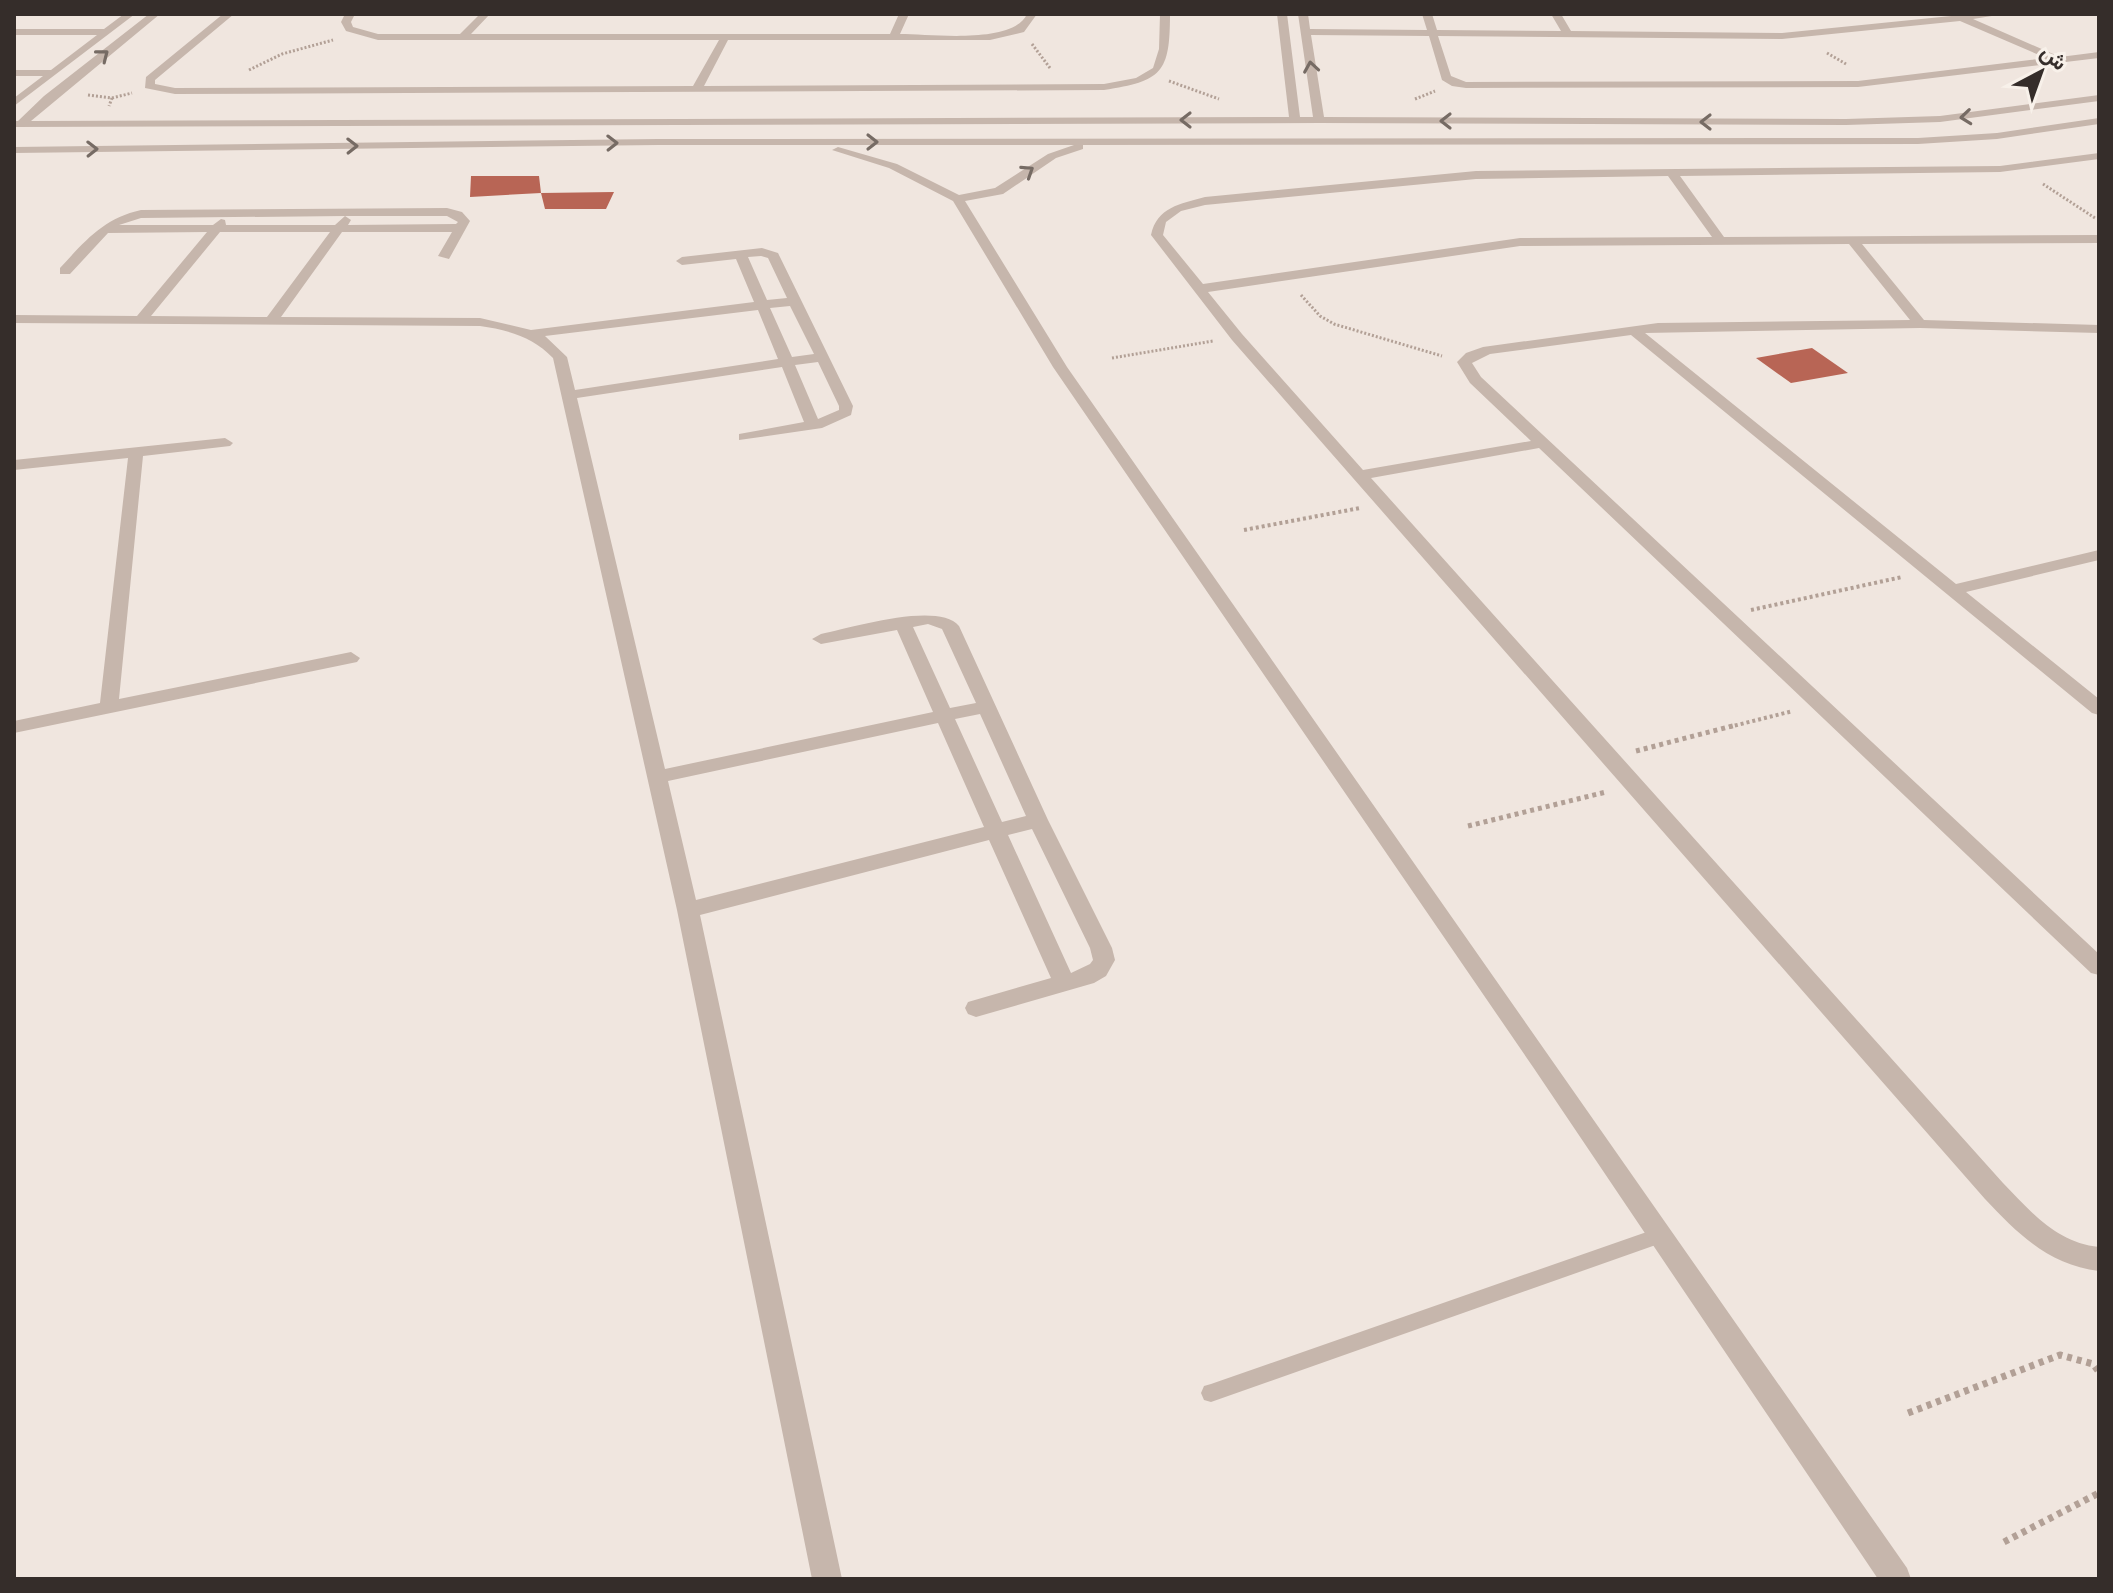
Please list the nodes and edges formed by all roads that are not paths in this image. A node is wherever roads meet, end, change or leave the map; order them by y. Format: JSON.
{"nodes":[{"id":1,"x":130,"y":14,"type":"edge"},
{"id":2,"x":155,"y":14,"type":"edge"},
{"id":3,"x":229,"y":14,"type":"edge"},
{"id":4,"x":350,"y":14,"type":"edge"},
{"id":5,"x":485,"y":14,"type":"edge"},
{"id":6,"x":904,"y":14,"type":"edge"},
{"id":7,"x":1032,"y":14,"type":"edge"},
{"id":8,"x":1165,"y":14,"type":"edge"},
{"id":9,"x":1282,"y":14,"type":"edge"},
{"id":10,"x":1303,"y":14,"type":"edge"},
{"id":11,"x":1427,"y":14,"type":"edge"},
{"id":12,"x":1556,"y":14,"type":"edge"},
{"id":13,"x":1999,"y":14,"type":"edge"},
{"id":14,"x":1964,"y":19,"type":"junction"},
{"id":15,"x":14,"y":32,"type":"edge"},
{"id":16,"x":106,"y":32,"type":"junction"},
{"id":17,"x":1306,"y":32,"type":"junction"},
{"id":18,"x":1434,"y":34,"type":"junction"},
{"id":19,"x":1568,"y":35,"type":"junction"},
{"id":20,"x":461,"y":39,"type":"junction"},
{"id":21,"x":724,"y":39,"type":"junction"},
{"id":22,"x":893,"y":39,"type":"junction"},
{"id":23,"x":2099,"y":55,"type":"edge"},
{"id":24,"x":2061,"y":61,"type":"junction"},
{"id":25,"x":14,"y":73,"type":"edge"},
{"id":26,"x":51,"y":73,"type":"junction"},
{"id":27,"x":696,"y":90,"type":"junction"},
{"id":28,"x":2099,"y":98,"type":"edge"},
{"id":29,"x":14,"y":103,"type":"edge"},
{"id":30,"x":1295,"y":120,"type":"junction"},
{"id":31,"x":1319,"y":120,"type":"junction"},
{"id":32,"x":671,"y":121,"type":"junction"},
{"id":33,"x":2099,"y":121,"type":"edge"},
{"id":34,"x":1846,"y":122,"type":"junction"},
{"id":35,"x":18,"y":124,"type":"edge"},
{"id":36,"x":1866,"y":141,"type":"junction"},
{"id":37,"x":658,"y":142,"type":"junction"},
{"id":38,"x":1102,"y":142,"type":"junction"},
{"id":39,"x":802,"y":143,"type":"junction"},
{"id":40,"x":14,"y":150,"type":"edge"},
{"id":41,"x":2099,"y":156,"type":"edge"},
{"id":42,"x":1670,"y":171,"type":"junction"},
{"id":43,"x":958,"y":199,"type":"junction"},
{"id":44,"x":350,"y":213,"type":"junction"},
{"id":45,"x":229,"y":214,"type":"junction"},
{"id":46,"x":217,"y":228,"type":"junction"},
{"id":47,"x":339,"y":228,"type":"junction"},
{"id":48,"x":460,"y":228,"type":"junction"},
{"id":49,"x":103,"y":229,"type":"junction"},
{"id":50,"x":2099,"y":239,"type":"edge"},
{"id":51,"x":1720,"y":240,"type":"junction"},
{"id":52,"x":1852,"y":240,"type":"junction"},
{"id":53,"x":741,"y":255,"type":"junction"},
{"id":54,"x":444,"y":256,"type":"dead end"},
{"id":55,"x":682,"y":261,"type":"dead end"},
{"id":56,"x":65,"y":271,"type":"dead end"},
{"id":57,"x":1199,"y":289,"type":"junction"},
{"id":58,"x":795,"y":301,"type":"junction"},
{"id":59,"x":762,"y":305,"type":"junction"},
{"id":60,"x":14,"y":319,"type":"edge"},
{"id":61,"x":141,"y":319,"type":"junction"},
{"id":62,"x":272,"y":319,"type":"junction"},
{"id":63,"x":1920,"y":324,"type":"junction"},
{"id":64,"x":1632,"y":329,"type":"junction"},
{"id":65,"x":2099,"y":329,"type":"edge"},
{"id":66,"x":531,"y":334,"type":"junction"},
{"id":67,"x":823,"y":357,"type":"junction"},
{"id":68,"x":787,"y":363,"type":"junction"},
{"id":69,"x":571,"y":395,"type":"junction"},
{"id":70,"x":813,"y":424,"type":"junction"},
{"id":71,"x":744,"y":437,"type":"dead end"},
{"id":72,"x":225,"y":443,"type":"dead end"},
{"id":73,"x":1544,"y":443,"type":"junction"},
{"id":74,"x":136,"y":453,"type":"junction"},
{"id":75,"x":14,"y":465,"type":"edge"},
{"id":76,"x":1359,"y":475,"type":"junction"},
{"id":77,"x":2099,"y":555,"type":"edge"},
{"id":78,"x":1953,"y":590,"type":"junction"},
{"id":79,"x":903,"y":624,"type":"junction"},
{"id":80,"x":821,"y":639,"type":"dead end"},
{"id":81,"x":351,"y":658,"type":"dead end"},
{"id":82,"x":109,"y":707,"type":"junction"},
{"id":83,"x":985,"y":707,"type":"junction"},
{"id":84,"x":2099,"y":709,"type":"edge"},
{"id":85,"x":944,"y":716,"type":"junction"},
{"id":86,"x":14,"y":727,"type":"edge"},
{"id":87,"x":658,"y":777,"type":"junction"},
{"id":88,"x":1038,"y":820,"type":"junction"},
{"id":89,"x":996,"y":831,"type":"junction"},
{"id":90,"x":688,"y":910,"type":"junction"},
{"id":91,"x":2097,"y":961,"type":"edge"},
{"id":92,"x":1065,"y":985,"type":"junction"},
{"id":93,"x":976,"y":1008,"type":"dead end"},
{"id":94,"x":1661,"y":1235,"type":"junction"},
{"id":95,"x":2099,"y":1259,"type":"edge"},
{"id":96,"x":1211,"y":1393,"type":"dead end"},
{"id":97,"x":827,"y":1579,"type":"edge"},
{"id":98,"x":1896,"y":1579,"type":"edge"}],
"edges":[{"from":1,"to":16,"type":"street"},
{"from":35,"to":2,"type":"street","one_way":true},
{"from":3,"to":27,"type":"street"},
{"from":4,"to":20,"type":"street"},
{"from":5,"to":20,"type":"street"},
{"from":6,"to":22,"type":"street"},
{"from":7,"to":22,"type":"street"},
{"from":8,"to":27,"type":"street"},
{"from":9,"to":30,"type":"street"},
{"from":10,"to":17,"type":"street"},
{"from":11,"to":18,"type":"street"},
{"from":12,"to":19,"type":"street"},
{"from":13,"to":14,"type":"street"},
{"from":14,"to":19,"type":"street"},
{"from":14,"to":24,"type":"street"},
{"from":15,"to":16,"type":"street"},
{"from":16,"to":26,"type":"street"},
{"from":17,"to":18,"type":"street"},
{"from":31,"to":17,"type":"street","one_way":true},
{"from":18,"to":19,"type":"street"},
{"from":18,"to":24,"type":"street"},
{"from":20,"to":21,"type":"street"},
{"from":21,"to":22,"type":"street"},
{"from":21,"to":27,"type":"street"},
{"from":23,"to":24,"type":"street"},
{"from":25,"to":26,"type":"street"},
{"from":26,"to":29,"type":"street"},
{"from":28,"to":34,"type":"street","one_way":true},
{"from":30,"to":31,"type":"street"},
{"from":30,"to":32,"type":"street","one_way":true},
{"from":34,"to":31,"type":"street","one_way":true},
{"from":32,"to":35,"type":"street"},
{"from":32,"to":37,"type":"street"},
{"from":33,"to":36,"type":"street"},
{"from":34,"to":36,"type":"street"},
{"from":36,"to":38,"type":"street"},
{"from":37,"to":39,"type":"street"},
{"from":40,"to":37,"type":"street","one_way":true},
{"from":39,"to":38,"type":"street","one_way":true},
{"from":43,"to":38,"type":"street","one_way":true},
{"from":39,"to":43,"type":"street"},
{"from":41,"to":42,"type":"street"},
{"from":42,"to":51,"type":"street"},
{"from":42,"to":57,"type":"street"},
{"from":43,"to":94,"type":"street"},
{"from":44,"to":45,"type":"street"},
{"from":44,"to":47,"type":"street"},
{"from":44,"to":48,"type":"street"},
{"from":45,"to":46,"type":"street"},
{"from":45,"to":49,"type":"street"},
{"from":46,"to":47,"type":"street"},
{"from":46,"to":49,"type":"street"},
{"from":46,"to":61,"type":"street"},
{"from":47,"to":48,"type":"street"},
{"from":47,"to":62,"type":"street"},
{"from":48,"to":54,"type":"street"},
{"from":49,"to":56,"type":"street"},
{"from":50,"to":52,"type":"street"},
{"from":51,"to":52,"type":"street"},
{"from":51,"to":57,"type":"street"},
{"from":52,"to":63,"type":"street"},
{"from":53,"to":55,"type":"street"},
{"from":53,"to":58,"type":"street"},
{"from":53,"to":59,"type":"street"},
{"from":57,"to":76,"type":"street"},
{"from":58,"to":59,"type":"street"},
{"from":58,"to":67,"type":"street"},
{"from":59,"to":66,"type":"street"},
{"from":59,"to":68,"type":"street"},
{"from":60,"to":61,"type":"street"},
{"from":61,"to":62,"type":"street"},
{"from":62,"to":66,"type":"street"},
{"from":63,"to":64,"type":"street"},
{"from":63,"to":65,"type":"street"},
{"from":64,"to":73,"type":"street"},
{"from":64,"to":78,"type":"street"},
{"from":66,"to":69,"type":"street"},
{"from":67,"to":68,"type":"street"},
{"from":67,"to":70,"type":"street"},
{"from":68,"to":69,"type":"street"},
{"from":68,"to":70,"type":"street"},
{"from":69,"to":87,"type":"street"},
{"from":70,"to":71,"type":"street"},
{"from":72,"to":74,"type":"street"},
{"from":73,"to":76,"type":"street"},
{"from":73,"to":91,"type":"street"},
{"from":74,"to":75,"type":"street"},
{"from":74,"to":82,"type":"street"},
{"from":76,"to":95,"type":"street"},
{"from":77,"to":78,"type":"street"},
{"from":78,"to":84,"type":"street"},
{"from":79,"to":80,"type":"street"},
{"from":79,"to":83,"type":"street"},
{"from":79,"to":85,"type":"street"},
{"from":81,"to":82,"type":"street"},
{"from":82,"to":86,"type":"street"},
{"from":83,"to":85,"type":"street"},
{"from":83,"to":88,"type":"street"},
{"from":85,"to":87,"type":"street"},
{"from":85,"to":89,"type":"street"},
{"from":87,"to":90,"type":"street"},
{"from":88,"to":89,"type":"street"},
{"from":88,"to":92,"type":"street"},
{"from":89,"to":90,"type":"street"},
{"from":89,"to":92,"type":"street"},
{"from":90,"to":97,"type":"street"},
{"from":92,"to":93,"type":"street"},
{"from":94,"to":96,"type":"lane"},
{"from":94,"to":98,"type":"street"}]}
